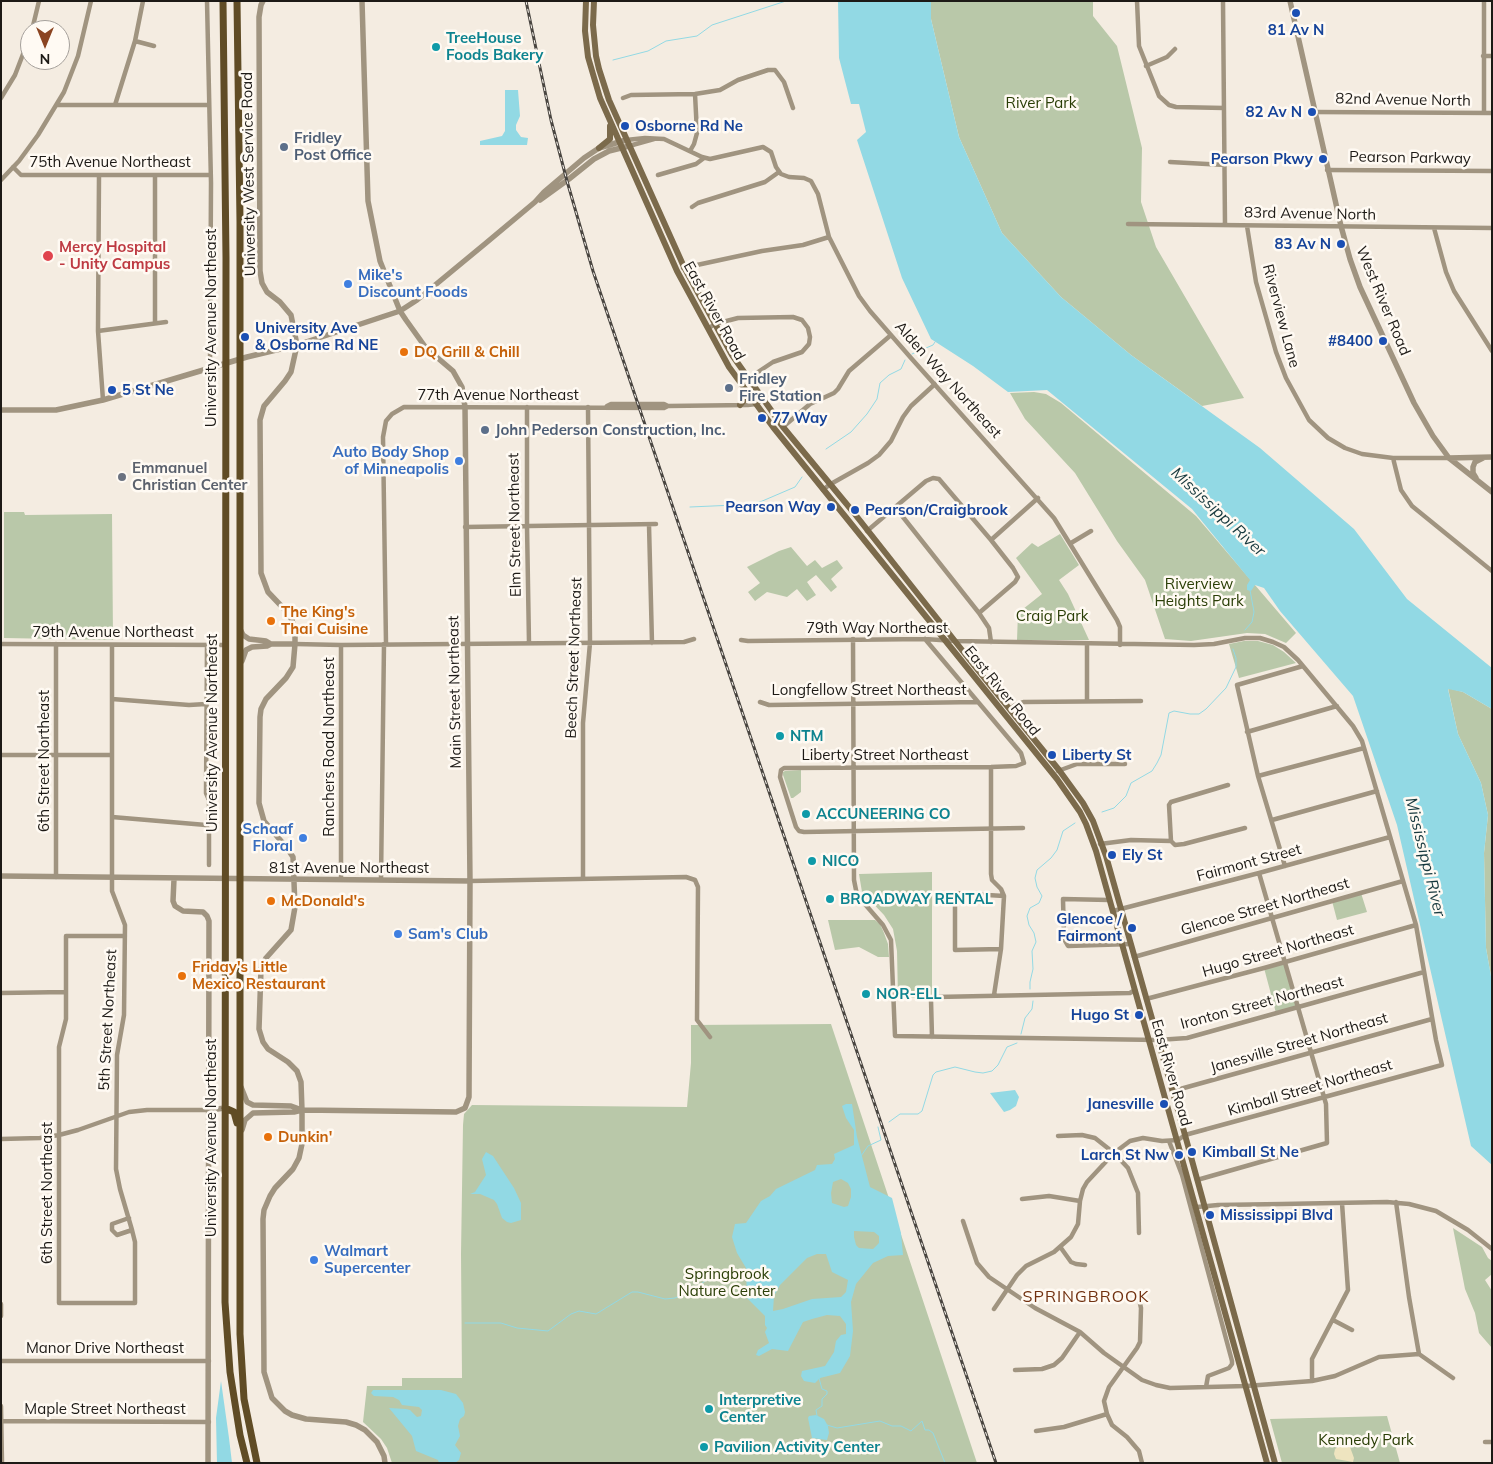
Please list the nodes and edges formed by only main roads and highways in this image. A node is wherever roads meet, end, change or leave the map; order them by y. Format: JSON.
{"nodes":[{"id":1,"x":223,"y":1,"type":"edge"},
{"id":2,"x":237,"y":1,"type":"edge"},
{"id":3,"x":586,"y":1,"type":"edge"},
{"id":4,"x":594,"y":1,"type":"edge"},
{"id":5,"x":610,"y":123,"type":"junction"},
{"id":6,"x":599,"y":148,"type":"road end"},
{"id":7,"x":680,"y":269,"type":"junction"},
{"id":8,"x":745,"y":388,"type":"junction"},
{"id":9,"x":759,"y":402,"type":"junction"},
{"id":10,"x":740,"y":405,"type":"road end"},
{"id":11,"x":225,"y":1108,"type":"junction"},
{"id":12,"x":240,"y":1144,"type":"junction"},
{"id":13,"x":1262,"y":1446,"type":"junction"},
{"id":14,"x":247,"y":1463,"type":"edge"},
{"id":15,"x":257,"y":1463,"type":"edge"},
{"id":16,"x":1260,"y":1463,"type":"edge"},
{"id":17,"x":1266,"y":1463,"type":"edge"},
{"id":18,"x":1274,"y":1463,"type":"edge"}],
"edges":[{"from":1,"to":11,"type":"main road","name":"University Avenue Northeast"},
{"from":2,"to":12,"type":"main road","name":"University Avenue Northeast"},
{"from":3,"to":5,"type":"main road","name":"East River Road"},
{"from":4,"to":7,"type":"main road","name":"East River Road"},
{"from":5,"to":6,"type":"main road"},
{"from":5,"to":7,"type":"main road","name":"East River Road"},
{"from":7,"to":8,"type":"main road","name":"East River Road"},
{"from":7,"to":9,"type":"main road","name":"East River Road"},
{"from":8,"to":9,"type":"main road","name":"East River Road"},
{"from":8,"to":10,"type":"main road"},
{"from":9,"to":13,"type":"main road","name":"East River Road"},
{"from":9,"to":18,"type":"main road","name":"East River Road"},
{"from":11,"to":12,"type":"main road"},
{"from":11,"to":14,"type":"main road","name":"University Avenue Northeast"},
{"from":12,"to":15,"type":"main road","name":"University Avenue Northeast"},
{"from":13,"to":16,"type":"main road"},
{"from":13,"to":17,"type":"main road","name":"East River Road"}]}
